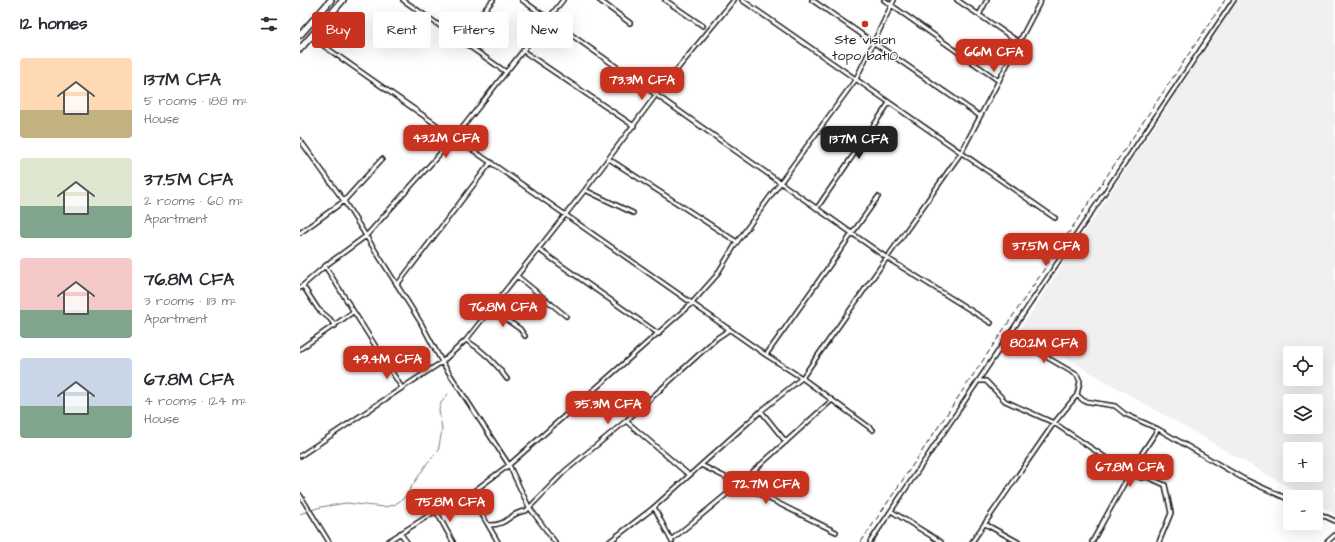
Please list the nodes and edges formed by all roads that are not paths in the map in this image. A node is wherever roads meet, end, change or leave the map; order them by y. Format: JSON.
{"nodes":[{"id":1,"x":331,"y":0,"type":"edge"},
{"id":2,"x":344,"y":0,"type":"edge"},
{"id":3,"x":403,"y":0,"type":"edge"},
{"id":4,"x":493,"y":0,"type":"edge"},
{"id":5,"x":522,"y":0,"type":"edge"},
{"id":6,"x":563,"y":0,"type":"edge"},
{"id":7,"x":599,"y":0,"type":"edge"},
{"id":8,"x":665,"y":0,"type":"edge"},
{"id":9,"x":734,"y":0,"type":"edge"},
{"id":10,"x":742,"y":0,"type":"edge"},
{"id":11,"x":812,"y":0,"type":"edge"},
{"id":12,"x":884,"y":0,"type":"edge"},
{"id":13,"x":894,"y":0,"type":"edge"},
{"id":14,"x":957,"y":0,"type":"edge"},
{"id":15,"x":987,"y":0,"type":"edge"},
{"id":16,"x":1041,"y":0,"type":"edge"},
{"id":17,"x":1234,"y":0,"type":"edge"},
{"id":18,"x":891,"y":5,"type":"junction"},
{"id":19,"x":334,"y":12,"type":"edge"},
{"id":20,"x":483,"y":12,"type":"edge"},
{"id":21,"x":539,"y":12,"type":"edge"},
{"id":22,"x":553,"y":12,"type":"edge"},
{"id":23,"x":980,"y":15,"type":"junction"},
{"id":24,"x":630,"y":23,"type":"dead end"},
{"id":25,"x":439,"y":25,"type":"edge"},
{"id":26,"x":704,"y":26,"type":"dead end"},
{"id":27,"x":300,"y":35,"type":"edge"},
{"id":28,"x":573,"y":36,"type":"edge"},
{"id":29,"x":312,"y":37,"type":"edge"},
{"id":30,"x":873,"y":42,"type":"junction"},
{"id":31,"x":1019,"y":42,"type":"junction"},
{"id":32,"x":328,"y":48,"type":"edge"},
{"id":33,"x":473,"y":48,"type":"edge"},
{"id":34,"x":525,"y":48,"type":"edge"},
{"id":35,"x":300,"y":49,"type":"edge"},
{"id":36,"x":523,"y":51,"type":"junction"},
{"id":37,"x":506,"y":72,"type":"junction"},
{"id":38,"x":856,"y":79,"type":"junction"},
{"id":39,"x":999,"y":81,"type":"junction"},
{"id":40,"x":656,"y":95,"type":"junction"},
{"id":41,"x":889,"y":103,"type":"junction"},
{"id":42,"x":980,"y":116,"type":"junction"},
{"id":43,"x":634,"y":126,"type":"junction"},
{"id":44,"x":455,"y":138,"type":"junction"},
{"id":45,"x":300,"y":140,"type":"edge"},
{"id":46,"x":961,"y":153,"type":"junction"},
{"id":47,"x":382,"y":159,"type":"dead end"},
{"id":48,"x":609,"y":159,"type":"junction"},
{"id":49,"x":491,"y":162,"type":"junction"},
{"id":50,"x":782,"y":183,"type":"junction"},
{"id":51,"x":585,"y":190,"type":"junction"},
{"id":52,"x":878,"y":197,"type":"dead end"},
{"id":53,"x":344,"y":201,"type":"junction"},
{"id":54,"x":817,"y":208,"type":"junction"},
{"id":55,"x":632,"y":213,"type":"dead end"},
{"id":56,"x":566,"y":215,"type":"junction"},
{"id":57,"x":1055,"y":218,"type":"dead end"},
{"id":58,"x":300,"y":233,"type":"edge"},
{"id":59,"x":852,"y":233,"type":"junction"},
{"id":60,"x":366,"y":236,"type":"junction"},
{"id":61,"x":737,"y":242,"type":"junction"},
{"id":62,"x":538,"y":249,"type":"junction"},
{"id":63,"x":887,"y":258,"type":"junction"},
{"id":64,"x":325,"y":266,"type":"junction"},
{"id":65,"x":517,"y":276,"type":"junction"},
{"id":66,"x":397,"y":285,"type":"junction"},
{"id":67,"x":301,"y":287,"type":"edge"},
{"id":68,"x":692,"y":303,"type":"junction"},
{"id":69,"x":491,"y":309,"type":"junction"},
{"id":70,"x":353,"y":312,"type":"junction"},
{"id":71,"x":566,"y":316,"type":"dead end"},
{"id":72,"x":991,"y":323,"type":"dead end"},
{"id":73,"x":335,"y":326,"type":"junction"},
{"id":74,"x":729,"y":330,"type":"junction"},
{"id":75,"x":659,"y":334,"type":"junction"},
{"id":76,"x":1009,"y":335,"type":"junction"},
{"id":77,"x":525,"y":336,"type":"dead end"},
{"id":78,"x":466,"y":340,"type":"junction"},
{"id":79,"x":300,"y":349,"type":"edge"},
{"id":80,"x":766,"y":355,"type":"junction"},
{"id":81,"x":442,"y":362,"type":"junction"},
{"id":82,"x":802,"y":378,"type":"junction"},
{"id":83,"x":506,"y":379,"type":"dead end"},
{"id":84,"x":978,"y":381,"type":"junction"},
{"id":85,"x":402,"y":388,"type":"junction"},
{"id":86,"x":1077,"y":395,"type":"junction"},
{"id":87,"x":831,"y":401,"type":"junction"},
{"id":88,"x":761,"y":411,"type":"junction"},
{"id":89,"x":626,"y":421,"type":"junction"},
{"id":90,"x":1054,"y":423,"type":"junction"},
{"id":91,"x":1158,"y":429,"type":"junction"},
{"id":92,"x":873,"y":430,"type":"dead end"},
{"id":93,"x":786,"y":442,"type":"junction"},
{"id":94,"x":300,"y":456,"type":"edge"},
{"id":95,"x":509,"y":465,"type":"junction"},
{"id":96,"x":702,"y":465,"type":"junction"},
{"id":97,"x":1130,"y":474,"type":"junction"},
{"id":98,"x":690,"y":475,"type":"junction"},
{"id":99,"x":740,"y":484,"type":"junction"},
{"id":100,"x":470,"y":494,"type":"junction"},
{"id":101,"x":300,"y":495,"type":"edge"},
{"id":102,"x":1283,"y":497,"type":"edge"},
{"id":103,"x":529,"y":507,"type":"junction"},
{"id":104,"x":654,"y":507,"type":"junction"},
{"id":105,"x":436,"y":511,"type":"junction"},
{"id":106,"x":891,"y":511,"type":"junction"},
{"id":107,"x":1323,"y":515,"type":"edge"},
{"id":108,"x":1335,"y":521,"type":"edge"},
{"id":109,"x":985,"y":524,"type":"junction"},
{"id":110,"x":488,"y":526,"type":"junction"},
{"id":111,"x":836,"y":532,"type":"dead end"},
{"id":112,"x":400,"y":533,"type":"junction"},
{"id":113,"x":1335,"y":535,"type":"edge"},
{"id":114,"x":671,"y":541,"type":"edge"},
{"id":115,"x":329,"y":542,"type":"edge"},
{"id":116,"x":387,"y":542,"type":"edge"},
{"id":117,"x":407,"y":542,"type":"edge"},
{"id":118,"x":453,"y":542,"type":"edge"},
{"id":119,"x":498,"y":542,"type":"edge"},
{"id":120,"x":555,"y":542,"type":"edge"},
{"id":121,"x":609,"y":542,"type":"edge"},
{"id":122,"x":870,"y":542,"type":"edge"},
{"id":123,"x":940,"y":542,"type":"edge"},
{"id":124,"x":972,"y":542,"type":"edge"},
{"id":125,"x":1018,"y":542,"type":"edge"},
{"id":126,"x":1092,"y":542,"type":"edge"},
{"id":127,"x":1158,"y":542,"type":"edge"},
{"id":128,"x":1327,"y":542,"type":"edge"}],
"edges":[{"from":1,"to":27,"type":"main road"},
{"from":2,"to":19,"type":"main road"},
{"from":3,"to":25,"type":"street"},
{"from":4,"to":20,"type":"street"},
{"from":5,"to":21,"type":"street"},
{"from":6,"to":22,"type":"street"},
{"from":7,"to":24,"type":"street"},
{"from":8,"to":26,"type":"street"},
{"from":9,"to":40,"type":"street"},
{"from":10,"to":38,"type":"street"},
{"from":11,"to":30,"type":"street"},
{"from":12,"to":18,"type":"street"},
{"from":13,"to":18,"type":"street"},
{"from":14,"to":23,"type":"street"},
{"from":15,"to":23,"type":"street"},
{"from":16,"to":31,"type":"street"},
{"from":17,"to":76,"type":"street"},
{"from":18,"to":30,"type":"street"},
{"from":18,"to":39,"type":"street"},
{"from":23,"to":31,"type":"street"},
{"from":28,"to":40,"type":"street"},
{"from":29,"to":35,"type":"main road"},
{"from":30,"to":38,"type":"street"},
{"from":30,"to":42,"type":"street"},
{"from":31,"to":39,"type":"street"},
{"from":32,"to":44,"type":"street"},
{"from":33,"to":37,"type":"street"},
{"from":34,"to":36,"type":"street"},
{"from":36,"to":37,"type":"street"},
{"from":36,"to":43,"type":"street"},
{"from":37,"to":44,"type":"street"},
{"from":38,"to":41,"type":"street"},
{"from":38,"to":50,"type":"street"},
{"from":39,"to":42,"type":"street"},
{"from":40,"to":43,"type":"street"},
{"from":40,"to":50,"type":"street"},
{"from":41,"to":46,"type":"street"},
{"from":41,"to":54,"type":"street"},
{"from":42,"to":46,"type":"street"},
{"from":43,"to":48,"type":"street"},
{"from":44,"to":49,"type":"street"},
{"from":44,"to":60,"type":"street"},
{"from":45,"to":53,"type":"street"},
{"from":46,"to":57,"type":"street"},
{"from":46,"to":63,"type":"street"},
{"from":47,"to":53,"type":"street"},
{"from":48,"to":51,"type":"street"},
{"from":48,"to":61,"type":"street"},
{"from":49,"to":56,"type":"street"},
{"from":49,"to":66,"type":"street"},
{"from":50,"to":54,"type":"street"},
{"from":50,"to":61,"type":"street"},
{"from":51,"to":55,"type":"street"},
{"from":51,"to":56,"type":"street"},
{"from":52,"to":59,"type":"street"},
{"from":53,"to":58,"type":"street"},
{"from":53,"to":60,"type":"street"},
{"from":54,"to":59,"type":"street"},
{"from":56,"to":62,"type":"street"},
{"from":56,"to":68,"type":"street"},
{"from":59,"to":63,"type":"street"},
{"from":59,"to":80,"type":"street"},
{"from":60,"to":64,"type":"street"},
{"from":60,"to":66,"type":"street"},
{"from":61,"to":68,"type":"street"},
{"from":62,"to":65,"type":"street"},
{"from":62,"to":75,"type":"street"},
{"from":63,"to":72,"type":"street"},
{"from":63,"to":82,"type":"street"},
{"from":64,"to":67,"type":"street"},
{"from":64,"to":70,"type":"street"},
{"from":65,"to":69,"type":"street"},
{"from":65,"to":71,"type":"street"},
{"from":66,"to":81,"type":"street"},
{"from":67,"to":73,"type":"street"},
{"from":68,"to":74,"type":"street"},
{"from":68,"to":75,"type":"street"},
{"from":69,"to":77,"type":"street"},
{"from":69,"to":78,"type":"street"},
{"from":70,"to":73,"type":"street"},
{"from":70,"to":85,"type":"street"},
{"from":73,"to":79,"type":"street"},
{"from":74,"to":80,"type":"street"},
{"from":74,"to":89,"type":"street"},
{"from":75,"to":95,"type":"street"},
{"from":76,"to":84,"type":"street"},
{"from":76,"to":86,"type":"street"},
{"from":78,"to":81,"type":"street"},
{"from":78,"to":83,"type":"street"},
{"from":80,"to":82,"type":"street"},
{"from":81,"to":85,"type":"street"},
{"from":81,"to":95,"type":"street"},
{"from":82,"to":87,"type":"street"},
{"from":82,"to":88,"type":"street"},
{"from":84,"to":90,"type":"street"},
{"from":84,"to":106,"type":"street"},
{"from":85,"to":94,"type":"street"},
{"from":86,"to":90,"type":"street"},
{"from":86,"to":91,"type":"street"},
{"from":87,"to":92,"type":"street"},
{"from":87,"to":93,"type":"street"},
{"from":88,"to":93,"type":"street"},
{"from":88,"to":96,"type":"street"},
{"from":89,"to":98,"type":"street"},
{"from":89,"to":103,"type":"street"},
{"from":90,"to":97,"type":"street"},
{"from":90,"to":109,"type":"street"},
{"from":91,"to":97,"type":"street"},
{"from":91,"to":102,"type":"street"},
{"from":93,"to":99,"type":"street"},
{"from":95,"to":100,"type":"street"},
{"from":95,"to":103,"type":"street"},
{"from":96,"to":98,"type":"street"},
{"from":96,"to":99,"type":"street"},
{"from":97,"to":126,"type":"street"},
{"from":97,"to":127,"type":"street"},
{"from":98,"to":104,"type":"street"},
{"from":99,"to":111,"type":"street"},
{"from":99,"to":114,"type":"street"},
{"from":100,"to":105,"type":"street"},
{"from":100,"to":110,"type":"street"},
{"from":101,"to":115,"type":"street"},
{"from":103,"to":110,"type":"street"},
{"from":103,"to":120,"type":"street"},
{"from":104,"to":114,"type":"street"},
{"from":104,"to":121,"type":"street"},
{"from":105,"to":112,"type":"street"},
{"from":105,"to":118,"type":"street"},
{"from":106,"to":122,"type":"street"},
{"from":106,"to":123,"type":"street"},
{"from":107,"to":108,"type":"street"},
{"from":109,"to":124,"type":"street"},
{"from":109,"to":125,"type":"street"},
{"from":110,"to":119,"type":"street"},
{"from":112,"to":116,"type":"street"},
{"from":112,"to":117,"type":"street"},
{"from":113,"to":128,"type":"street"}]}
